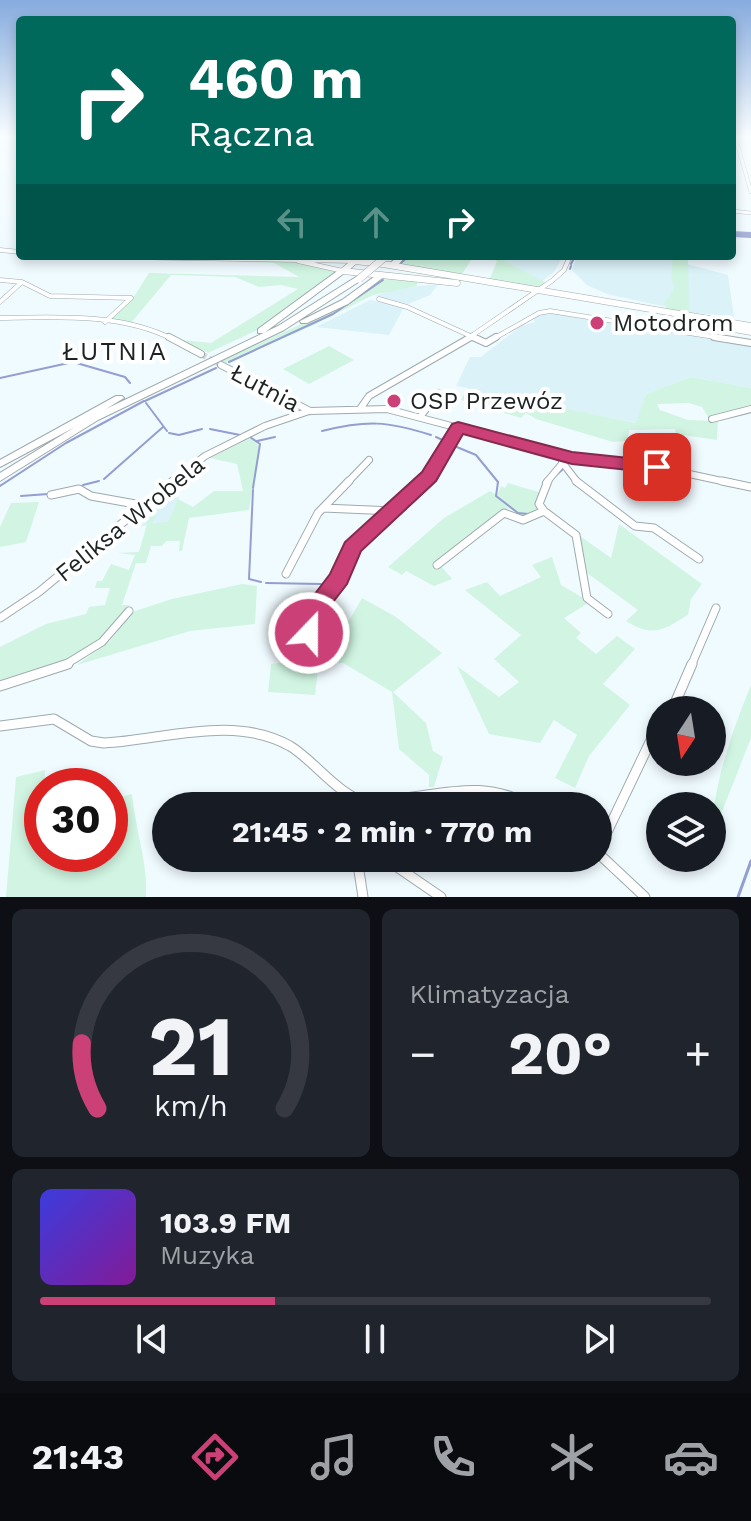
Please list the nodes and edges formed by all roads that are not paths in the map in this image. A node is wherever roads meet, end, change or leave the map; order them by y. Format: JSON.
{"nodes":[{"id":1,"x":121,"y":260,"type":"edge"},
{"id":2,"x":187,"y":260,"type":"edge"},
{"id":3,"x":283,"y":260,"type":"edge"},
{"id":4,"x":358,"y":260,"type":"edge"},
{"id":5,"x":365,"y":260,"type":"edge"},
{"id":6,"x":377,"y":260,"type":"edge"},
{"id":7,"x":399,"y":260,"type":"edge"},
{"id":8,"x":568,"y":260,"type":"edge"},
{"id":9,"x":393,"y":265,"type":"junction"},
{"id":10,"x":343,"y":271,"type":"junction"},
{"id":11,"x":381,"y":276,"type":"junction"},
{"id":12,"x":0,"y":280,"type":"edge"},
{"id":13,"x":22,"y":282,"type":"junction"},
{"id":14,"x":534,"y":293,"type":"junction"},
{"id":15,"x":379,"y":299,"type":"dead end"},
{"id":16,"x":0,"y":302,"type":"edge"},
{"id":17,"x":0,"y":318,"type":"edge"},
{"id":18,"x":105,"y":322,"type":"junction"},
{"id":19,"x":751,"y":326,"type":"edge"},
{"id":20,"x":751,"y":332,"type":"edge"},
{"id":21,"x":259,"y":336,"type":"junction"},
{"id":22,"x":471,"y":337,"type":"junction"},
{"id":23,"x":751,"y":343,"type":"edge"},
{"id":24,"x":201,"y":354,"type":"tunnel mouth"},
{"id":25,"x":221,"y":365,"type":"tunnel mouth"},
{"id":26,"x":438,"y":393,"type":"dead end"},
{"id":27,"x":371,"y":407,"type":"junction"},
{"id":28,"x":751,"y":409,"type":"edge"},
{"id":29,"x":309,"y":411,"type":"junction"},
{"id":30,"x":399,"y":411,"type":"junction"},
{"id":31,"x":420,"y":417,"type":"junction"},
{"id":32,"x":712,"y":419,"type":"dead end"},
{"id":33,"x":458,"y":427,"type":"junction"},
{"id":34,"x":656,"y":445,"type":"dead end"},
{"id":35,"x":566,"y":456,"type":"junction"},
{"id":36,"x":369,"y":460,"type":"dead end"},
{"id":37,"x":0,"y":464,"type":"edge"},
{"id":38,"x":561,"y":465,"type":"junction"},
{"id":39,"x":657,"y":467,"type":"junction"},
{"id":40,"x":0,"y":478,"type":"edge"},
{"id":41,"x":751,"y":487,"type":"edge"},
{"id":42,"x":51,"y":495,"type":"dead end"},
{"id":43,"x":141,"y":505,"type":"junction"},
{"id":44,"x":323,"y":508,"type":"junction"},
{"id":45,"x":394,"y":511,"type":"junction"},
{"id":46,"x":544,"y":511,"type":"junction"},
{"id":47,"x":699,"y":559,"type":"dead end"},
{"id":48,"x":437,"y":565,"type":"dead end"},
{"id":49,"x":286,"y":574,"type":"dead end"},
{"id":50,"x":716,"y":608,"type":"dead end"},
{"id":51,"x":129,"y":611,"type":"dead end"},
{"id":52,"x":608,"y":614,"type":"dead end"},
{"id":53,"x":0,"y":618,"type":"edge"},
{"id":54,"x":317,"y":639,"type":"dead end"},
{"id":55,"x":0,"y":686,"type":"edge"},
{"id":56,"x":678,"y":696,"type":"edge"},
{"id":57,"x":0,"y":726,"type":"edge"},
{"id":58,"x":646,"y":751,"type":"edge"},
{"id":59,"x":346,"y":792,"type":"edge"},
{"id":60,"x":459,"y":792,"type":"edge"},
{"id":61,"x":504,"y":792,"type":"edge"},
{"id":62,"x":612,"y":822,"type":"edge"},
{"id":63,"x":612,"y":865,"type":"edge"},
{"id":64,"x":359,"y":872,"type":"edge"},
{"id":65,"x":404,"y":872,"type":"edge"},
{"id":66,"x":363,"y":897,"type":"edge"},
{"id":67,"x":441,"y":897,"type":"edge"},
{"id":68,"x":645,"y":897,"type":"edge"}],
"edges":[{"from":1,"to":2,"type":"street"},
{"from":3,"to":10,"type":"street"},
{"from":4,"to":10,"type":"main road"},
{"from":5,"to":9,"type":"main road"},
{"from":6,"to":21,"type":"highway","bridge":true},
{"from":7,"to":9,"type":"highway"},
{"from":8,"to":14,"type":"street"},
{"from":9,"to":11,"type":"main road"},
{"from":9,"to":14,"type":"main road"},
{"from":10,"to":11,"type":"main road"},
{"from":10,"to":21,"type":"highway"},
{"from":11,"to":14,"type":"main road"},
{"from":11,"to":21,"type":"highway"},
{"from":12,"to":13,"type":"street"},
{"from":13,"to":16,"type":"street"},
{"from":13,"to":18,"type":"street"},
{"from":14,"to":19,"type":"main road"},
{"from":14,"to":20,"type":"main road"},
{"from":14,"to":22,"type":"street"},
{"from":15,"to":22,"type":"street"},
{"from":17,"to":18,"type":"street","name":"Łutnia"},
{"from":18,"to":24,"type":"street","name":"Łutnia"},
{"from":21,"to":37,"type":"highway"},
{"from":21,"to":40,"type":"highway"},
{"from":22,"to":23,"type":"street"},
{"from":22,"to":27,"type":"street"},
{"from":25,"to":29,"type":"street","name":"Łutnia"},
{"from":26,"to":31,"type":"street"},
{"from":27,"to":29,"type":"street","name":"Feliksa Wrobela"},
{"from":27,"to":29,"type":"street","name":"Feliksa Wrobela"},
{"from":27,"to":30,"type":"street"},
{"from":27,"to":30,"type":"street"},
{"from":28,"to":32,"type":"street"},
{"from":29,"to":43,"type":"street","name":"Feliksa Wrobela"},
{"from":30,"to":31,"type":"street"},
{"from":31,"to":33,"type":"street"},
{"from":33,"to":35,"type":"street"},
{"from":33,"to":45,"type":"street"},
{"from":34,"to":39,"type":"street"},
{"from":35,"to":38,"type":"street"},
{"from":35,"to":39,"type":"street"},
{"from":36,"to":44,"type":"street"},
{"from":38,"to":46,"type":"street"},
{"from":38,"to":47,"type":"street"},
{"from":39,"to":41,"type":"street"},
{"from":42,"to":43,"type":"street"},
{"from":43,"to":53,"type":"street","name":"Feliksa Wrobela"},
{"from":44,"to":45,"type":"street"},
{"from":44,"to":49,"type":"street"},
{"from":45,"to":54,"type":"street"},
{"from":46,"to":48,"type":"street"},
{"from":46,"to":52,"type":"street"},
{"from":50,"to":56,"type":"street"},
{"from":51,"to":55,"type":"street"},
{"from":57,"to":59,"type":"street"},
{"from":58,"to":62,"type":"street"},
{"from":60,"to":61,"type":"street"},
{"from":63,"to":68,"type":"street"},
{"from":64,"to":66,"type":"street"},
{"from":65,"to":67,"type":"street"}]}
